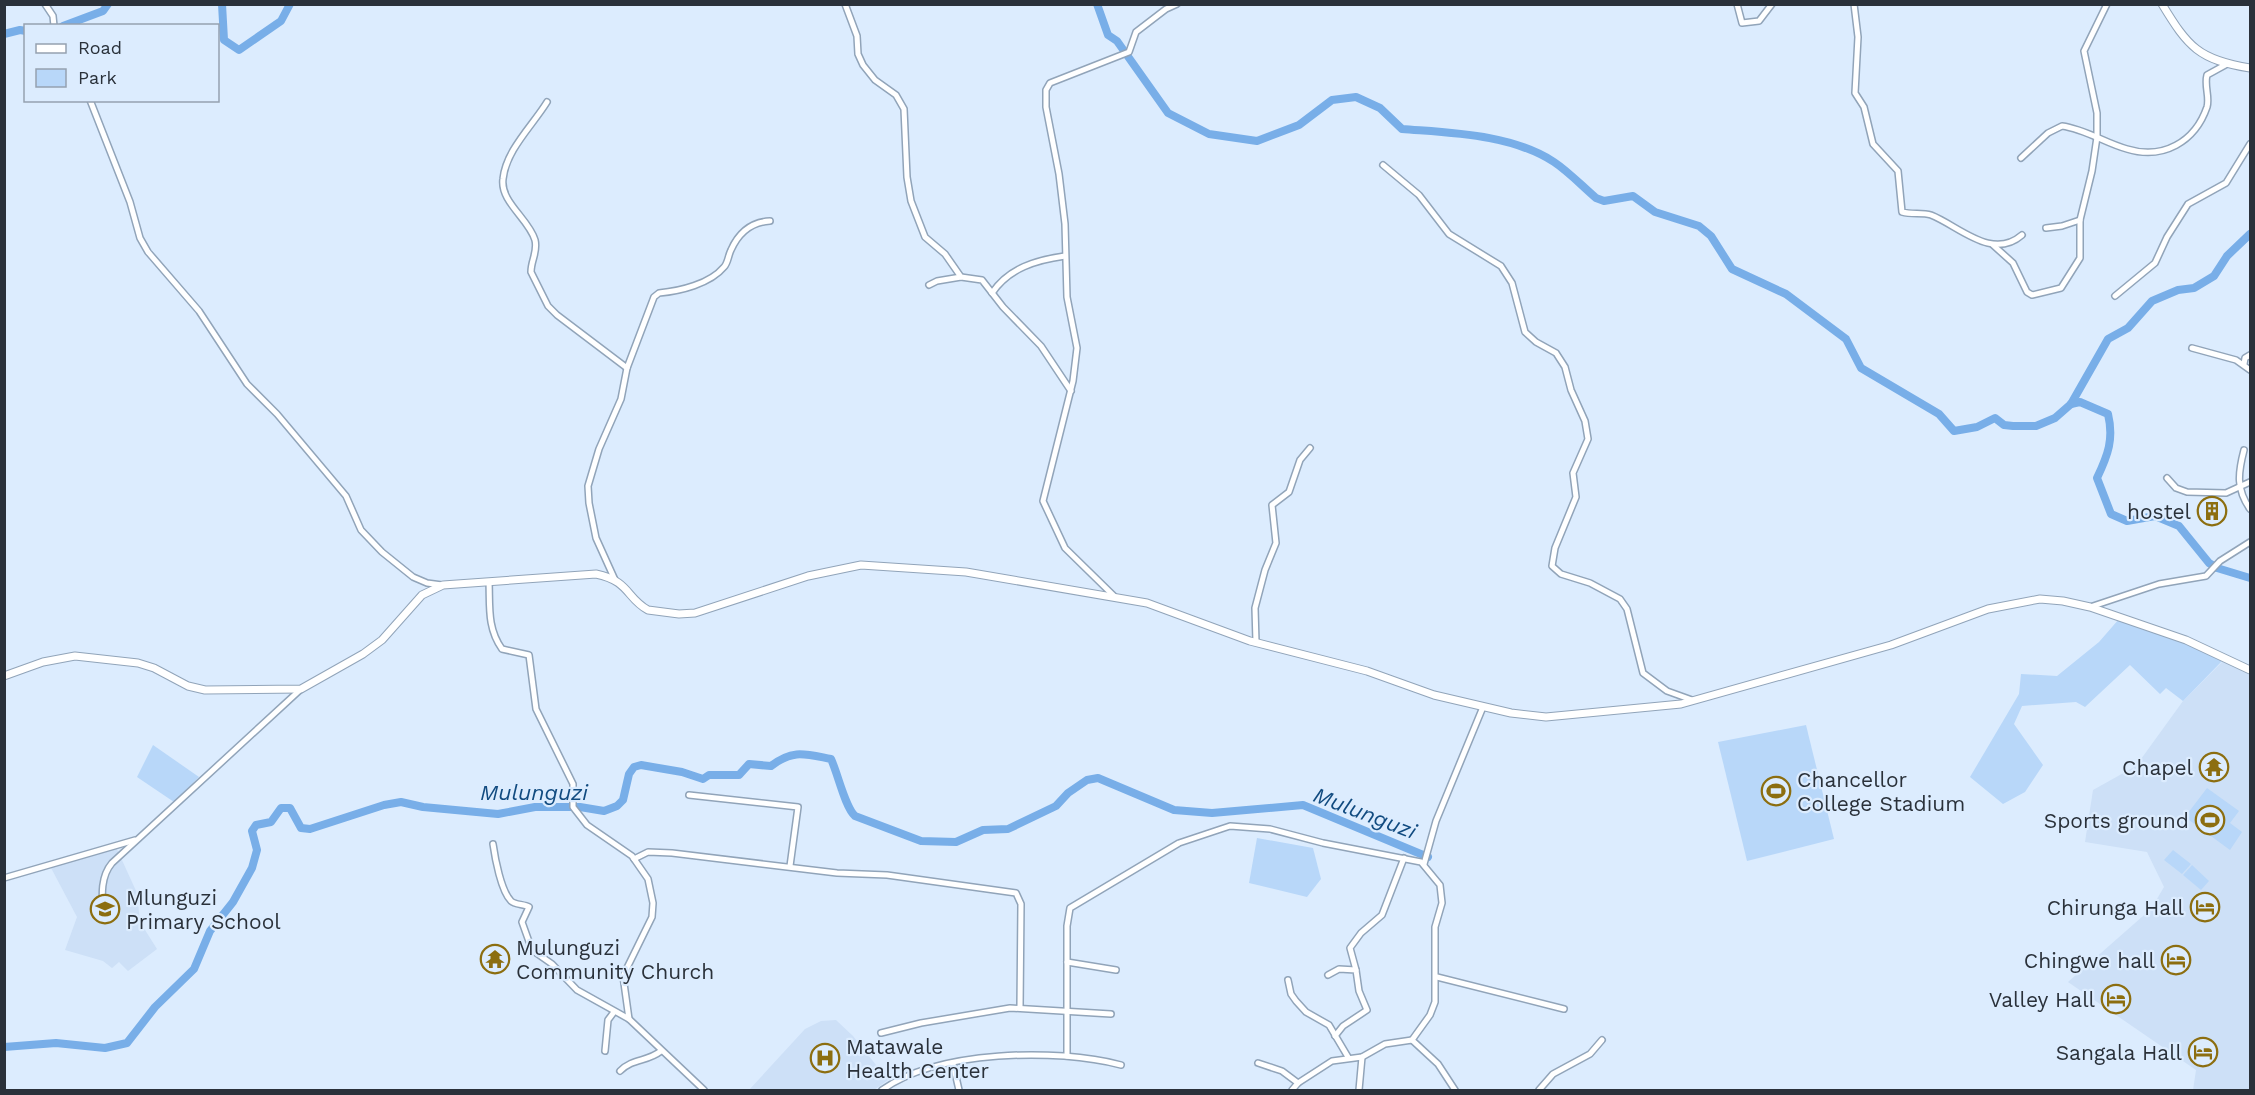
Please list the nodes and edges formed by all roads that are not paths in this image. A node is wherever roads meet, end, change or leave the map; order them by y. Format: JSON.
{"nodes":[{"id":1,"x":45,"y":4,"type":"edge"},
{"id":2,"x":845,"y":4,"type":"edge"},
{"id":3,"x":1177,"y":4,"type":"edge"},
{"id":4,"x":1737,"y":4,"type":"edge"},
{"id":5,"x":1772,"y":4,"type":"edge"},
{"id":6,"x":1854,"y":4,"type":"edge"},
{"id":7,"x":2107,"y":4,"type":"edge"},
{"id":8,"x":2162,"y":4,"type":"edge"},
{"id":9,"x":54,"y":24,"type":"edge"},
{"id":10,"x":2227,"y":64,"type":"junction"},
{"id":11,"x":2250,"y":68,"type":"edge"},
{"id":12,"x":91,"y":102,"type":"edge"},
{"id":13,"x":547,"y":102,"type":"dead end"},
{"id":14,"x":2097,"y":137,"type":"junction"},
{"id":15,"x":2250,"y":144,"type":"edge"},
{"id":16,"x":2021,"y":158,"type":"dead end"},
{"id":17,"x":1383,"y":165,"type":"dead end"},
{"id":18,"x":2079,"y":220,"type":"junction"},
{"id":19,"x":770,"y":221,"type":"dead end"},
{"id":20,"x":2046,"y":228,"type":"dead end"},
{"id":21,"x":2022,"y":235,"type":"dead end"},
{"id":22,"x":1993,"y":245,"type":"junction"},
{"id":23,"x":1065,"y":256,"type":"junction"},
{"id":24,"x":961,"y":277,"type":"junction"},
{"id":25,"x":929,"y":285,"type":"dead end"},
{"id":26,"x":992,"y":293,"type":"junction"},
{"id":27,"x":2115,"y":296,"type":"dead end"},
{"id":28,"x":2192,"y":348,"type":"dead end"},
{"id":29,"x":2250,"y":355,"type":"edge"},
{"id":30,"x":2244,"y":364,"type":"junction"},
{"id":31,"x":627,"y":368,"type":"junction"},
{"id":32,"x":2250,"y":370,"type":"edge"},
{"id":33,"x":1071,"y":391,"type":"junction"},
{"id":34,"x":1310,"y":448,"type":"dead end"},
{"id":35,"x":2244,"y":450,"type":"dead end"},
{"id":36,"x":2167,"y":478,"type":"dead end"},
{"id":37,"x":2250,"y":482,"type":"edge"},
{"id":38,"x":2240,"y":487,"type":"junction"},
{"id":39,"x":2250,"y":509,"type":"edge"},
{"id":40,"x":2250,"y":542,"type":"edge"},
{"id":41,"x":615,"y":580,"type":"junction"},
{"id":42,"x":489,"y":582,"type":"junction"},
{"id":43,"x":443,"y":585,"type":"junction"},
{"id":44,"x":1114,"y":596,"type":"junction"},
{"id":45,"x":2090,"y":607,"type":"junction"},
{"id":46,"x":1256,"y":642,"type":"junction"},
{"id":47,"x":2250,"y":670,"type":"edge"},
{"id":48,"x":4,"y":676,"type":"edge"},
{"id":49,"x":301,"y":689,"type":"junction"},
{"id":50,"x":1694,"y":701,"type":"junction"},
{"id":51,"x":1483,"y":707,"type":"junction"},
{"id":52,"x":688,"y":795,"type":"dead end"},
{"id":53,"x":136,"y":840,"type":"junction"},
{"id":54,"x":493,"y":844,"type":"dead end"},
{"id":55,"x":1404,"y":858,"type":"junction"},
{"id":56,"x":634,"y":859,"type":"junction"},
{"id":57,"x":1424,"y":864,"type":"junction"},
{"id":58,"x":790,"y":866,"type":"junction"},
{"id":59,"x":4,"y":878,"type":"edge"},
{"id":60,"x":103,"y":915,"type":"dead end"},
{"id":61,"x":1067,"y":962,"type":"junction"},
{"id":62,"x":1356,"y":969,"type":"junction"},
{"id":63,"x":1116,"y":970,"type":"dead end"},
{"id":64,"x":1328,"y":975,"type":"dead end"},
{"id":65,"x":1437,"y":976,"type":"junction"},
{"id":66,"x":1288,"y":980,"type":"dead end"},
{"id":67,"x":1020,"y":1007,"type":"junction"},
{"id":68,"x":1564,"y":1009,"type":"dead end"},
{"id":69,"x":1067,"y":1010,"type":"junction"},
{"id":70,"x":614,"y":1012,"type":"junction"},
{"id":71,"x":1110,"y":1014,"type":"dead end"},
{"id":72,"x":629,"y":1020,"type":"junction"},
{"id":73,"x":881,"y":1034,"type":"dead end"},
{"id":74,"x":1335,"y":1036,"type":"junction"},
{"id":75,"x":1412,"y":1040,"type":"junction"},
{"id":76,"x":1602,"y":1040,"type":"dead end"},
{"id":77,"x":605,"y":1051,"type":"dead end"},
{"id":78,"x":661,"y":1051,"type":"junction"},
{"id":79,"x":1067,"y":1056,"type":"junction"},
{"id":80,"x":1348,"y":1057,"type":"junction"},
{"id":81,"x":1362,"y":1057,"type":"junction"},
{"id":82,"x":1258,"y":1063,"type":"dead end"},
{"id":83,"x":952,"y":1064,"type":"junction"},
{"id":84,"x":1121,"y":1065,"type":"dead end"},
{"id":85,"x":620,"y":1071,"type":"dead end"},
{"id":86,"x":1298,"y":1083,"type":"junction"},
{"id":87,"x":704,"y":1090,"type":"edge"},
{"id":88,"x":882,"y":1090,"type":"edge"},
{"id":89,"x":959,"y":1090,"type":"edge"},
{"id":90,"x":1292,"y":1090,"type":"edge"},
{"id":91,"x":1359,"y":1090,"type":"edge"},
{"id":92,"x":1455,"y":1090,"type":"edge"},
{"id":93,"x":1539,"y":1090,"type":"edge"}],
"edges":[{"from":1,"to":9,"type":"street"},
{"from":2,"to":24,"type":"street"},
{"from":3,"to":23,"type":"street"},
{"from":4,"to":5,"type":"street"},
{"from":6,"to":22,"type":"street"},
{"from":7,"to":14,"type":"street"},
{"from":8,"to":10,"type":"street"},
{"from":10,"to":11,"type":"street"},
{"from":10,"to":14,"type":"street"},
{"from":12,"to":43,"type":"street"},
{"from":13,"to":31,"type":"street"},
{"from":14,"to":16,"type":"street"},
{"from":14,"to":18,"type":"street"},
{"from":15,"to":27,"type":"street"},
{"from":17,"to":50,"type":"street"},
{"from":18,"to":20,"type":"street"},
{"from":18,"to":22,"type":"street"},
{"from":19,"to":31,"type":"street"},
{"from":21,"to":22,"type":"street"},
{"from":23,"to":26,"type":"street"},
{"from":23,"to":33,"type":"street"},
{"from":24,"to":25,"type":"street"},
{"from":24,"to":26,"type":"street"},
{"from":26,"to":33,"type":"street"},
{"from":28,"to":30,"type":"street"},
{"from":29,"to":30,"type":"street"},
{"from":30,"to":32,"type":"street"},
{"from":31,"to":41,"type":"street"},
{"from":33,"to":44,"type":"street"},
{"from":34,"to":46,"type":"street"},
{"from":35,"to":38,"type":"street"},
{"from":36,"to":38,"type":"street"},
{"from":37,"to":38,"type":"street"},
{"from":38,"to":39,"type":"street"},
{"from":40,"to":45,"type":"street"},
{"from":41,"to":42,"type":"street"},
{"from":41,"to":44,"type":"street"},
{"from":42,"to":43,"type":"street"},
{"from":42,"to":56,"type":"street"},
{"from":43,"to":49,"type":"street"},
{"from":44,"to":46,"type":"street"},
{"from":45,"to":47,"type":"street"},
{"from":45,"to":50,"type":"street"},
{"from":46,"to":51,"type":"street"},
{"from":48,"to":49,"type":"street"},
{"from":49,"to":53,"type":"street"},
{"from":50,"to":51,"type":"street"},
{"from":51,"to":57,"type":"street"},
{"from":52,"to":58,"type":"street"},
{"from":53,"to":59,"type":"street"},
{"from":53,"to":60,"type":"street"},
{"from":54,"to":70,"type":"street"},
{"from":55,"to":57,"type":"street"},
{"from":55,"to":61,"type":"street"},
{"from":55,"to":62,"type":"street"},
{"from":56,"to":58,"type":"street"},
{"from":56,"to":72,"type":"street"},
{"from":57,"to":65,"type":"street"},
{"from":58,"to":67,"type":"street"},
{"from":61,"to":63,"type":"street"},
{"from":61,"to":69,"type":"street"},
{"from":62,"to":64,"type":"street"},
{"from":62,"to":74,"type":"street"},
{"from":65,"to":68,"type":"street"},
{"from":65,"to":75,"type":"street"},
{"from":66,"to":74,"type":"street"},
{"from":67,"to":69,"type":"street"},
{"from":67,"to":73,"type":"street"},
{"from":69,"to":71,"type":"street"},
{"from":69,"to":79,"type":"street"},
{"from":70,"to":72,"type":"street"},
{"from":70,"to":77,"type":"street"},
{"from":72,"to":78,"type":"street"},
{"from":74,"to":80,"type":"street"},
{"from":75,"to":81,"type":"street"},
{"from":75,"to":92,"type":"street"},
{"from":76,"to":93,"type":"street"},
{"from":78,"to":85,"type":"street"},
{"from":78,"to":87,"type":"street"},
{"from":79,"to":83,"type":"street"},
{"from":79,"to":84,"type":"street"},
{"from":80,"to":81,"type":"street"},
{"from":80,"to":86,"type":"street"},
{"from":81,"to":91,"type":"street"},
{"from":82,"to":86,"type":"street"},
{"from":83,"to":88,"type":"street"},
{"from":83,"to":89,"type":"street"},
{"from":86,"to":90,"type":"street"}]}
